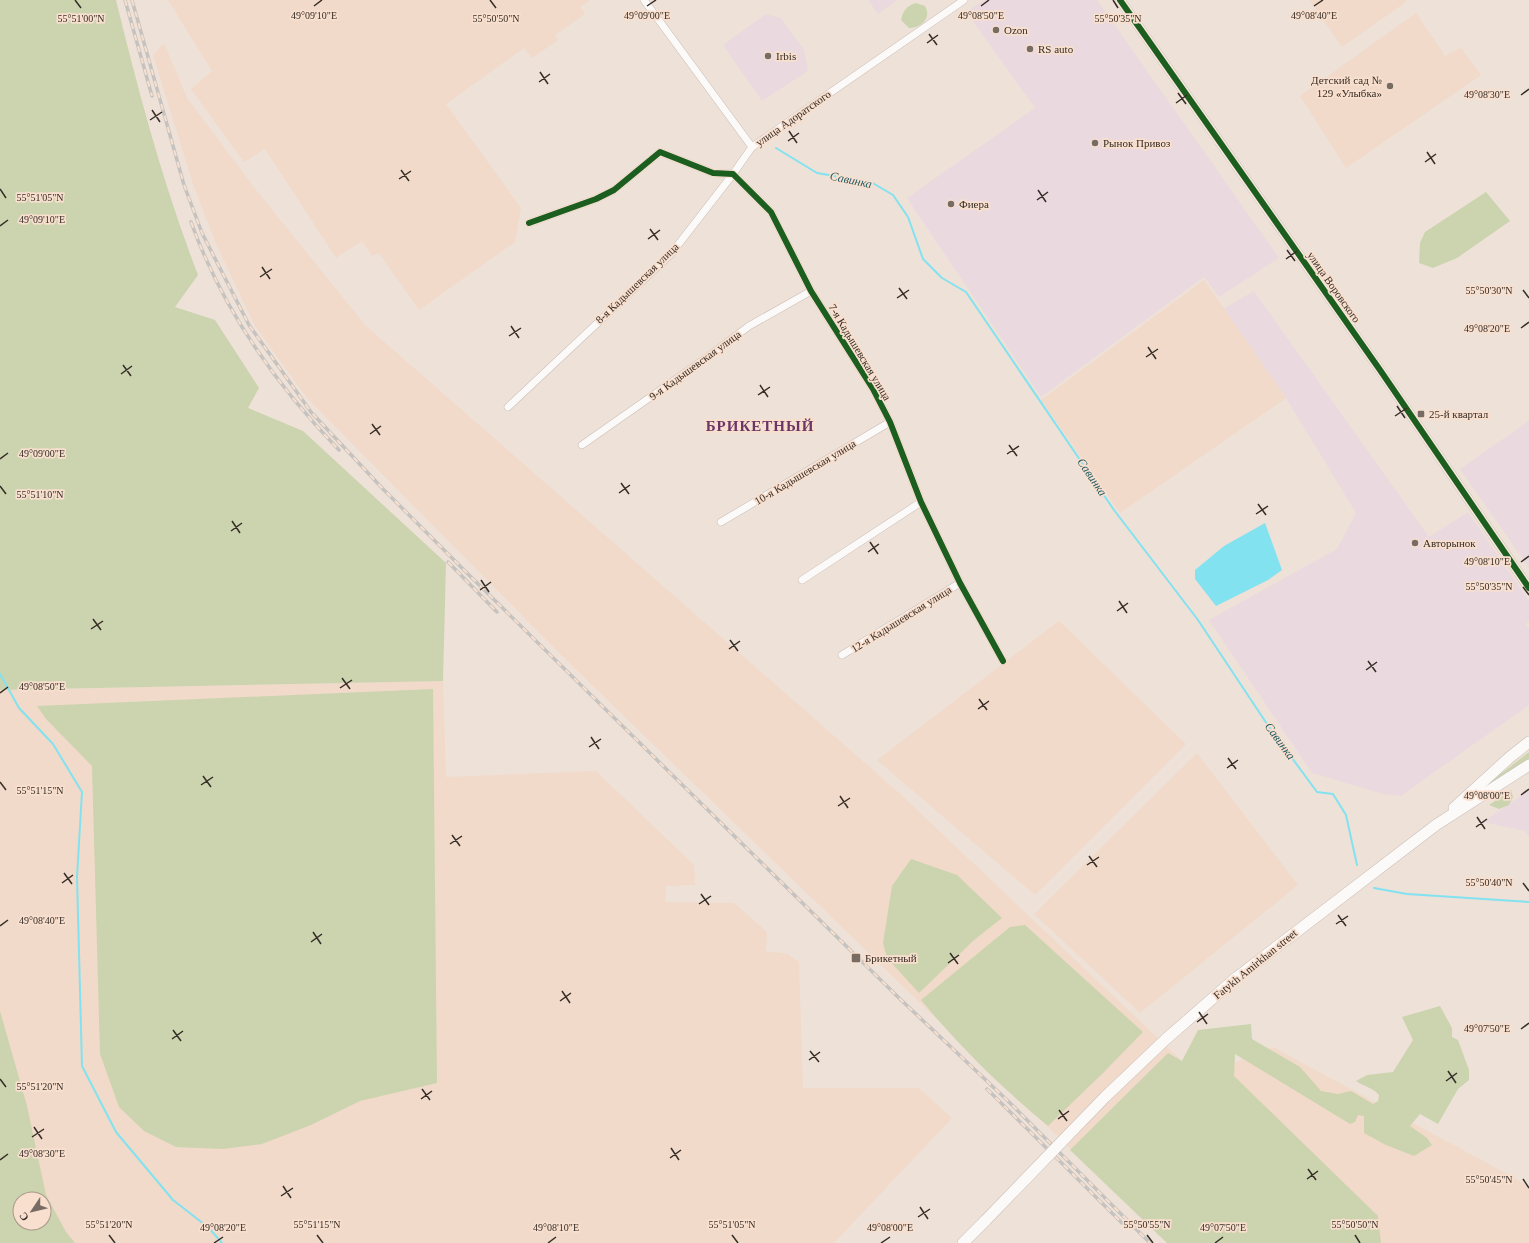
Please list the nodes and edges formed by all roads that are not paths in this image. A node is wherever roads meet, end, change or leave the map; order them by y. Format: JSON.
{"nodes":[{"id":1,"x":644,"y":0,"type":"edge"},
{"id":2,"x":964,"y":0,"type":"edge"},
{"id":3,"x":1120,"y":0,"type":"edge"},
{"id":4,"x":752,"y":147,"type":"junction"},
{"id":5,"x":733,"y":174,"type":"junction"},
{"id":6,"x":529,"y":223,"type":"dead end"},
{"id":7,"x":811,"y":291,"type":"junction"},
{"id":8,"x":508,"y":407,"type":"dead end"},
{"id":9,"x":890,"y":422,"type":"junction"},
{"id":10,"x":582,"y":445,"type":"dead end"},
{"id":11,"x":921,"y":502,"type":"junction"},
{"id":12,"x":721,"y":522,"type":"dead end"},
{"id":13,"x":802,"y":580,"type":"dead end"},
{"id":14,"x":960,"y":583,"type":"junction"},
{"id":15,"x":1529,"y":588,"type":"edge"},
{"id":16,"x":842,"y":655,"type":"dead end"},
{"id":17,"x":1004,"y":661,"type":"dead end"},
{"id":18,"x":1529,"y":742,"type":"edge"},
{"id":19,"x":1529,"y":765,"type":"edge"},
{"id":20,"x":1436,"y":825,"type":"junction"},
{"id":21,"x":963,"y":1243,"type":"edge"}],
"edges":[{"from":1,"to":4,"type":"street","name":"улица Адоратского"},
{"from":2,"to":4,"type":"street","name":"улица Адоратского"},
{"from":3,"to":15,"type":"street","name":"улица Воровского"},
{"from":4,"to":5,"type":"street","name":"8-я Кадышевская улица"},
{"from":5,"to":6,"type":"street"},
{"from":5,"to":7,"type":"street","name":"7-я Кадышевская улица"},
{"from":5,"to":8,"type":"street","name":"8-я Кадышевская улица"},
{"from":7,"to":9,"type":"street","name":"7-я Кадышевская улица"},
{"from":7,"to":10,"type":"street","name":"9-я Кадышевская улица"},
{"from":9,"to":11,"type":"street","name":"7-я Кадышевская улица"},
{"from":9,"to":12,"type":"street","name":"10-я Кадышевская улица"},
{"from":11,"to":13,"type":"street"},
{"from":11,"to":14,"type":"street","name":"7-я Кадышевская улица"},
{"from":14,"to":16,"type":"street","name":"12-я Кадышевская улица"},
{"from":14,"to":17,"type":"street","name":"7-я Кадышевская улица"},
{"from":18,"to":20,"type":"main road","name":"Fatykh Amirkhan street"},
{"from":19,"to":20,"type":"main road","name":"Fatykh Amirkhan street"},
{"from":20,"to":21,"type":"main road","name":"Fatykh Amirkhan street","bridge":true}]}
